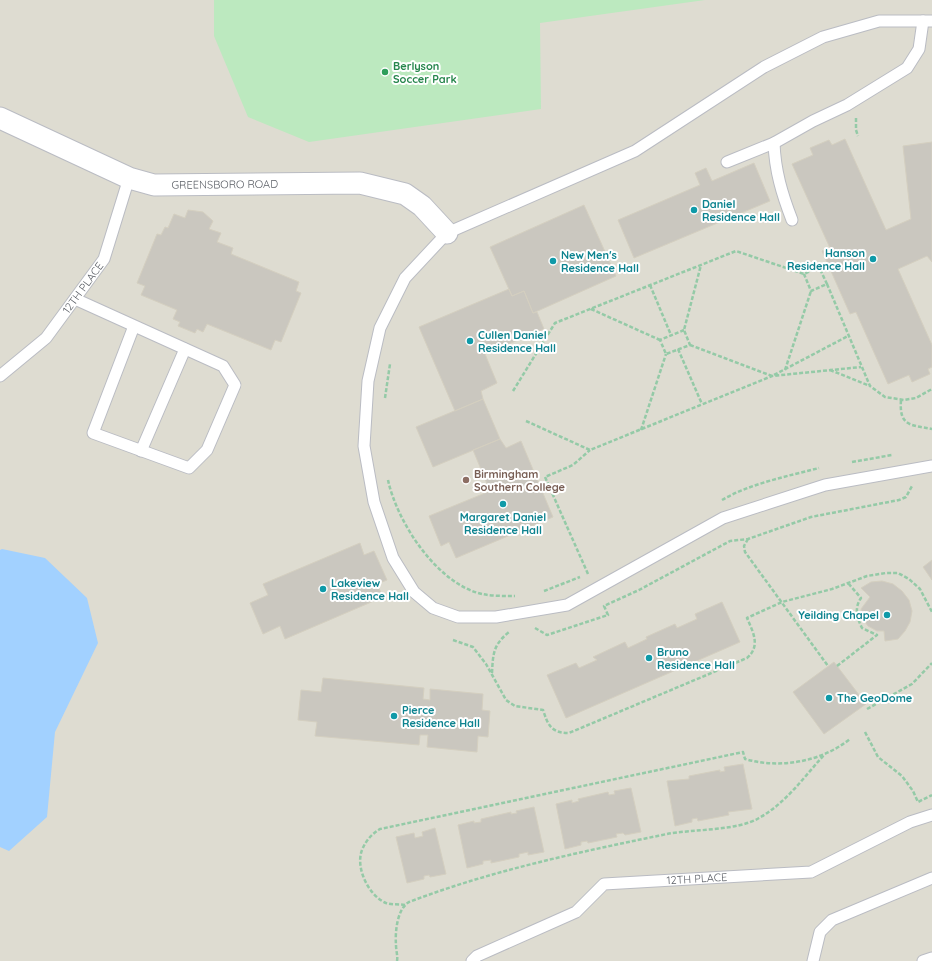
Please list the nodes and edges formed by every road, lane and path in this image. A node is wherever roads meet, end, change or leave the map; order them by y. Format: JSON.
{"nodes":[{"id":1,"x":927,"y":21,"type":"edge"},
{"id":2,"x":0,"y":118,"type":"edge"},
{"id":3,"x":774,"y":144,"type":"junction"},
{"id":4,"x":727,"y":162,"type":"dead end"},
{"id":5,"x":130,"y":178,"type":"junction"},
{"id":6,"x":792,"y":220,"type":"dead end"},
{"id":7,"x":447,"y":233,"type":"junction"},
{"id":8,"x":701,"y":265,"type":"junction"},
{"id":9,"x":804,"y":274,"type":"junction"},
{"id":10,"x":827,"y":284,"type":"junction"},
{"id":11,"x":650,"y":285,"type":"junction"},
{"id":12,"x":812,"y":291,"type":"junction"},
{"id":13,"x":74,"y":299,"type":"junction"},
{"id":14,"x":590,"y":309,"type":"junction"},
{"id":15,"x":134,"y":326,"type":"junction"},
{"id":16,"x":684,"y":330,"type":"junction"},
{"id":17,"x":671,"y":335,"type":"junction"},
{"id":18,"x":848,"y":336,"type":"junction"},
{"id":19,"x":660,"y":340,"type":"junction"},
{"id":20,"x":690,"y":344,"type":"junction"},
{"id":21,"x":185,"y":349,"type":"junction"},
{"id":22,"x":678,"y":349,"type":"junction"},
{"id":23,"x":666,"y":354,"type":"junction"},
{"id":24,"x":390,"y":363,"type":"dead end"},
{"id":25,"x":861,"y":367,"type":"junction"},
{"id":26,"x":785,"y":370,"type":"junction"},
{"id":27,"x":830,"y":370,"type":"junction"},
{"id":28,"x":0,"y":376,"type":"edge"},
{"id":29,"x":772,"y":376,"type":"junction"},
{"id":30,"x":870,"y":386,"type":"junction"},
{"id":31,"x":932,"y":389,"type":"edge"},
{"id":32,"x":513,"y":391,"type":"dead end"},
{"id":33,"x":901,"y":400,"type":"junction"},
{"id":34,"x":384,"y":402,"type":"dead end"},
{"id":35,"x":702,"y":404,"type":"junction"},
{"id":36,"x":526,"y":421,"type":"dead end"},
{"id":37,"x":932,"y":429,"type":"edge"},
{"id":38,"x":641,"y":430,"type":"junction"},
{"id":39,"x":590,"y":450,"type":"junction"},
{"id":40,"x":141,"y":451,"type":"junction"},
{"id":41,"x":893,"y":455,"type":"dead end"},
{"id":42,"x":848,"y":463,"type":"dead end"},
{"id":43,"x":932,"y":466,"type":"edge"},
{"id":44,"x":825,"y":467,"type":"dead end"},
{"id":45,"x":387,"y":475,"type":"dead end"},
{"id":46,"x":918,"y":485,"type":"dead end"},
{"id":47,"x":721,"y":501,"type":"dead end"},
{"id":48,"x":748,"y":539,"type":"junction"},
{"id":49,"x":848,"y":583,"type":"junction"},
{"id":50,"x":538,"y":592,"type":"dead end"},
{"id":51,"x":521,"y":596,"type":"dead end"},
{"id":52,"x":782,"y":602,"type":"junction"},
{"id":53,"x":931,"y":604,"type":"edge"},
{"id":54,"x":932,"y":612,"type":"edge"},
{"id":55,"x":530,"y":628,"type":"dead end"},
{"id":56,"x":504,"y":630,"type":"dead end"},
{"id":57,"x":454,"y":640,"type":"dead end"},
{"id":58,"x":932,"y":663,"type":"edge"},
{"id":59,"x":828,"y":666,"type":"dead end"},
{"id":60,"x":837,"y":666,"type":"dead end"},
{"id":61,"x":492,"y":673,"type":"junction"},
{"id":62,"x":867,"y":709,"type":"dead end"},
{"id":63,"x":865,"y":732,"type":"dead end"},
{"id":64,"x":850,"y":739,"type":"dead end"},
{"id":65,"x":824,"y":754,"type":"junction"},
{"id":66,"x":932,"y":795,"type":"edge"},
{"id":67,"x":932,"y":815,"type":"edge"},
{"id":68,"x":932,"y":878,"type":"edge"},
{"id":69,"x":405,"y":904,"type":"junction"},
{"id":70,"x":932,"y":958,"type":"edge"},
{"id":71,"x":397,"y":961,"type":"edge"},
{"id":72,"x":472,"y":961,"type":"edge"},
{"id":73,"x":813,"y":961,"type":"edge"},
{"id":74,"x":924,"y":961,"type":"edge"}],
"edges":[{"from":1,"to":3,"type":"lane"},
{"from":1,"to":7,"type":"lane"},
{"from":2,"to":5,"type":"street","name":"GREENSBORO ROAD"},
{"from":3,"to":4,"type":"lane"},
{"from":3,"to":6,"type":"lane"},
{"from":5,"to":7,"type":"street","name":"GREENSBORO ROAD"},
{"from":5,"to":13,"type":"lane","name":"12TH PLACE"},
{"from":7,"to":43,"type":"lane"},
{"from":8,"to":9,"type":"path"},
{"from":8,"to":11,"type":"path"},
{"from":8,"to":16,"type":"path"},
{"from":9,"to":10,"type":"path"},
{"from":9,"to":12,"type":"path"},
{"from":10,"to":12,"type":"path"},
{"from":10,"to":18,"type":"path"},
{"from":11,"to":14,"type":"path"},
{"from":11,"to":17,"type":"path"},
{"from":12,"to":26,"type":"path"},
{"from":13,"to":15,"type":"lane"},
{"from":13,"to":28,"type":"lane","name":"12TH PLACE"},
{"from":14,"to":19,"type":"path"},
{"from":14,"to":32,"type":"path"},
{"from":15,"to":21,"type":"lane"},
{"from":15,"to":40,"type":"lane"},
{"from":16,"to":17,"type":"path"},
{"from":16,"to":20,"type":"path"},
{"from":17,"to":19,"type":"path"},
{"from":18,"to":25,"type":"path"},
{"from":18,"to":26,"type":"path"},
{"from":19,"to":23,"type":"path"},
{"from":20,"to":22,"type":"path"},
{"from":20,"to":29,"type":"path"},
{"from":21,"to":40,"type":"lane"},
{"from":21,"to":40,"type":"lane"},
{"from":22,"to":23,"type":"path"},
{"from":22,"to":35,"type":"path"},
{"from":23,"to":38,"type":"path"},
{"from":24,"to":34,"type":"path"},
{"from":25,"to":27,"type":"path"},
{"from":25,"to":30,"type":"path"},
{"from":26,"to":29,"type":"path"},
{"from":27,"to":29,"type":"path"},
{"from":27,"to":30,"type":"path"},
{"from":29,"to":35,"type":"path"},
{"from":30,"to":33,"type":"path"},
{"from":31,"to":33,"type":"path"},
{"from":33,"to":37,"type":"path"},
{"from":35,"to":38,"type":"path"},
{"from":36,"to":39,"type":"path"},
{"from":38,"to":39,"type":"path"},
{"from":39,"to":50,"type":"path"},
{"from":41,"to":42,"type":"path"},
{"from":44,"to":47,"type":"path"},
{"from":45,"to":51,"type":"path"},
{"from":46,"to":48,"type":"path"},
{"from":48,"to":52,"type":"path"},
{"from":48,"to":55,"type":"path"},
{"from":49,"to":52,"type":"path"},
{"from":49,"to":53,"type":"path"},
{"from":49,"to":60,"type":"path"},
{"from":52,"to":59,"type":"path"},
{"from":52,"to":61,"type":"path"},
{"from":53,"to":54,"type":"path"},
{"from":56,"to":61,"type":"path"},
{"from":57,"to":61,"type":"path"},
{"from":58,"to":62,"type":"path"},
{"from":63,"to":66,"type":"path"},
{"from":64,"to":65,"type":"path"},
{"from":65,"to":69,"type":"path"},
{"from":65,"to":69,"type":"path"},
{"from":67,"to":72,"type":"lane","name":"12TH PLACE"},
{"from":68,"to":73,"type":"lane"},
{"from":69,"to":71,"type":"path"},
{"from":70,"to":74,"type":"lane"}]}
